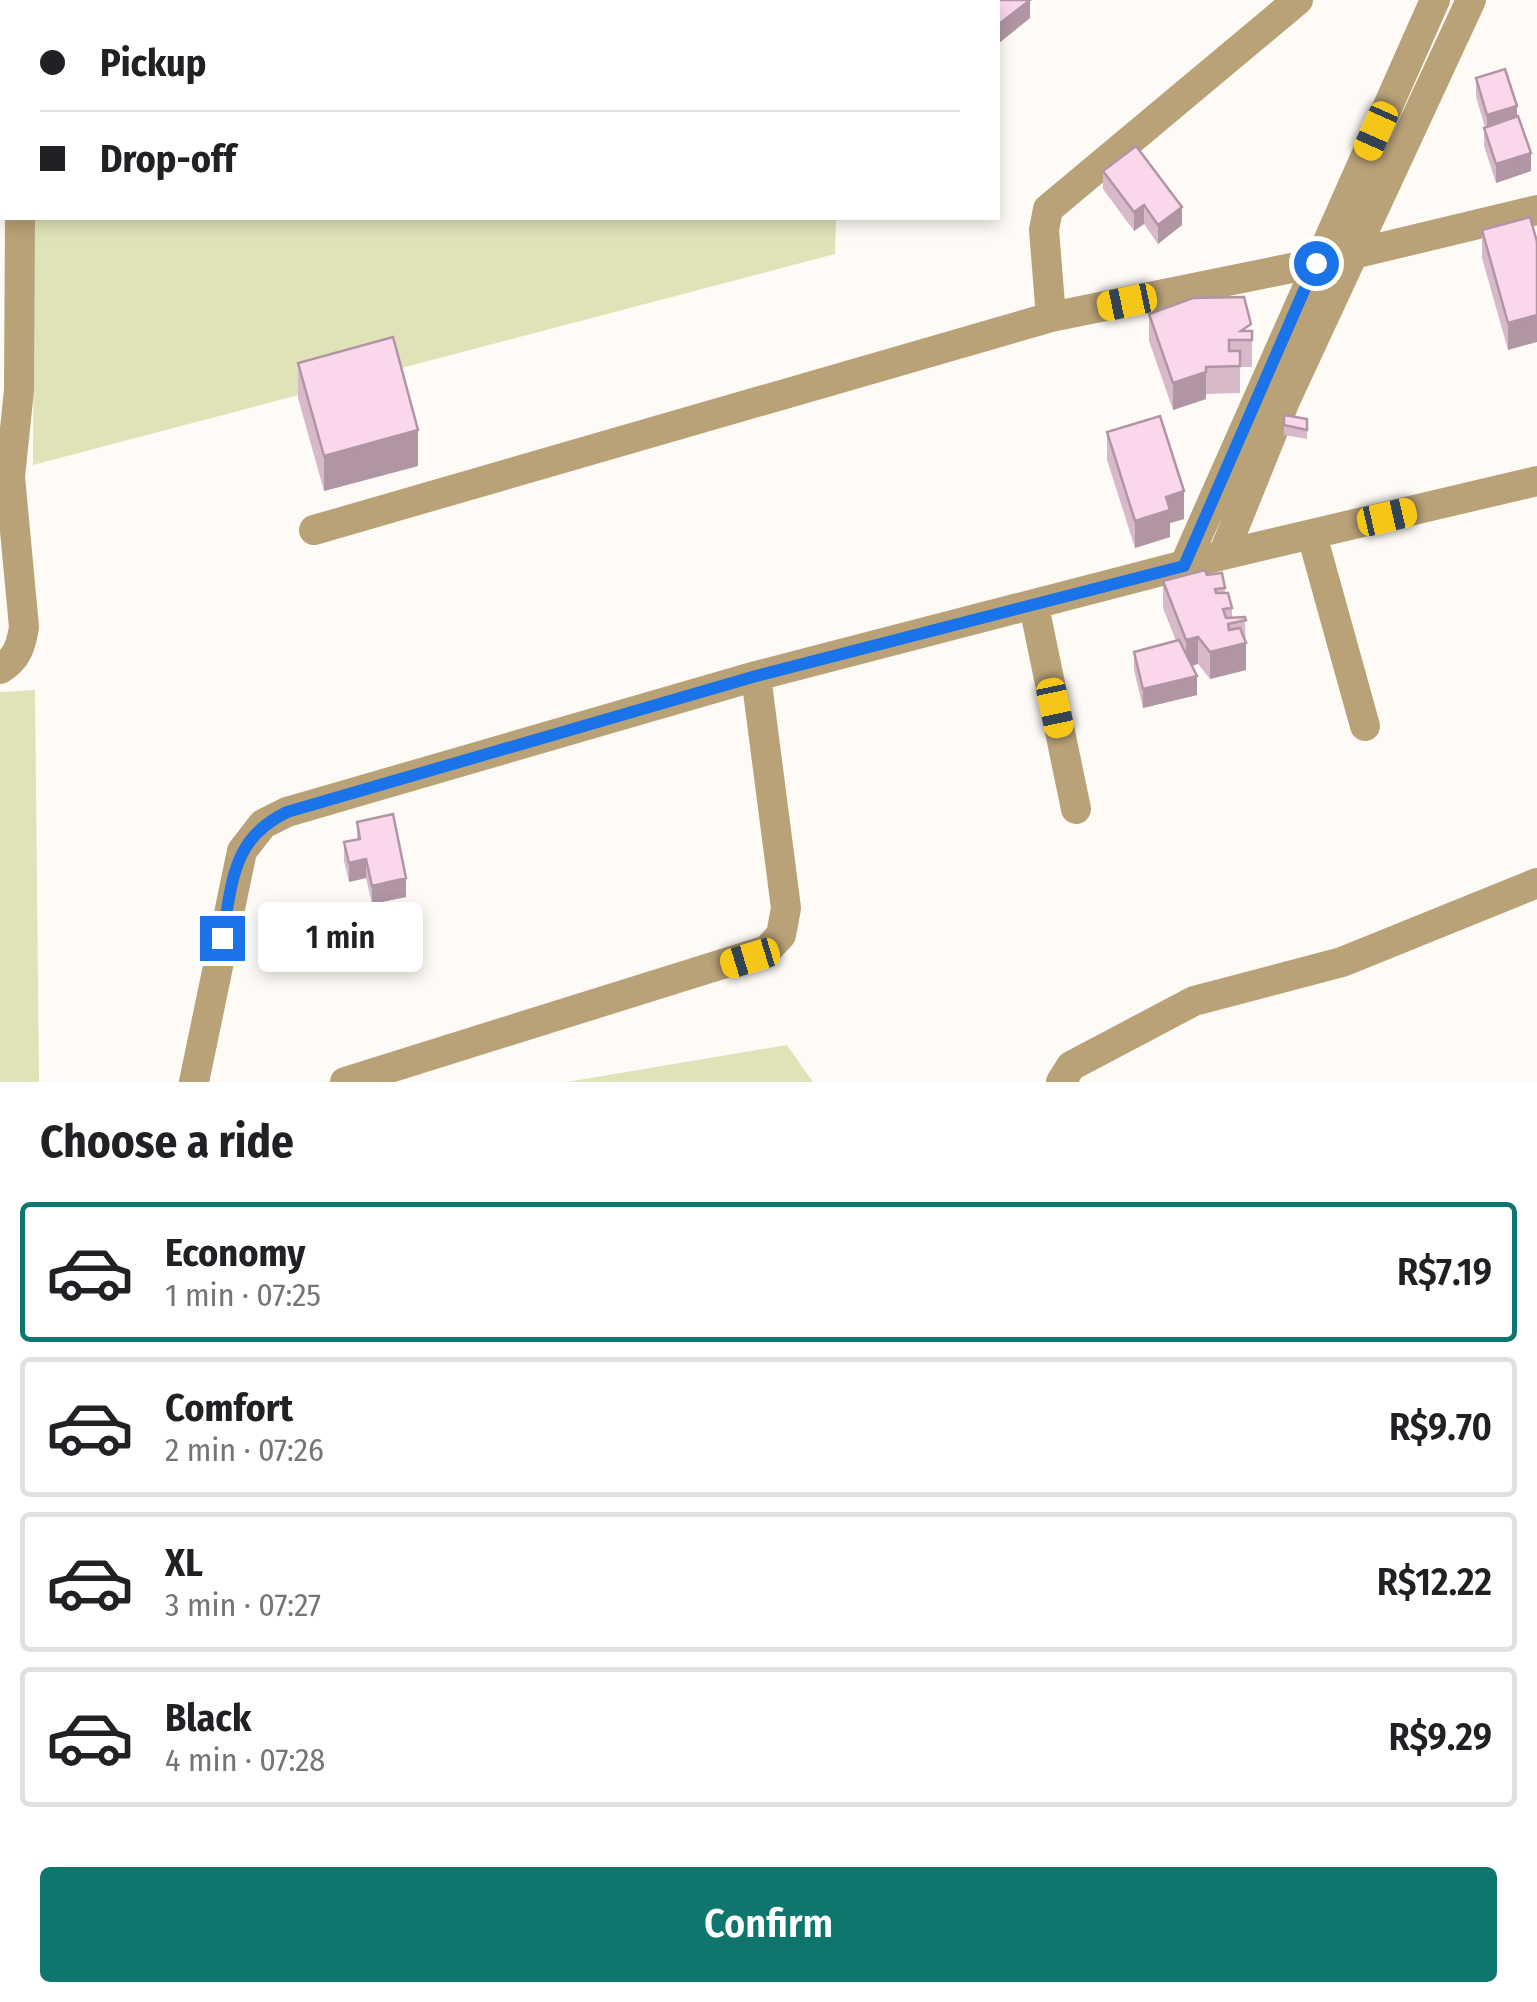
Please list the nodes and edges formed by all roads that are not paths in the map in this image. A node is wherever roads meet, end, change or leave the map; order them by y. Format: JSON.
{"nodes":[{"id":1,"x":1298,"y":0,"type":"edge"},
{"id":2,"x":1435,"y":0,"type":"edge"},
{"id":3,"x":1470,"y":0,"type":"edge"},
{"id":4,"x":1537,"y":210,"type":"edge"},
{"id":5,"x":20,"y":220,"type":"edge"},
{"id":6,"x":1355,"y":254,"type":"junction"},
{"id":7,"x":1316,"y":263,"type":"junction"},
{"id":8,"x":10,"y":280,"type":"edge"},
{"id":9,"x":1051,"y":317,"type":"junction"},
{"id":10,"x":5,"y":477,"type":"edge"},
{"id":11,"x":1537,"y":481,"type":"edge"},
{"id":12,"x":314,"y":530,"type":"dead end"},
{"id":13,"x":1312,"y":535,"type":"junction"},
{"id":14,"x":1222,"y":556,"type":"junction"},
{"id":15,"x":1184,"y":566,"type":"junction"},
{"id":16,"x":1034,"y":606,"type":"junction"},
{"id":17,"x":0,"y":669,"type":"edge"},
{"id":18,"x":756,"y":676,"type":"junction"},
{"id":19,"x":1365,"y":726,"type":"dead end"},
{"id":20,"x":1076,"y":809,"type":"dead end"},
{"id":21,"x":1537,"y":883,"type":"edge"},
{"id":22,"x":194,"y":1082,"type":"edge"},
{"id":23,"x":345,"y":1082,"type":"edge"},
{"id":24,"x":1061,"y":1082,"type":"edge"}],
"edges":[{"from":1,"to":9,"type":"street"},
{"from":2,"to":7,"type":"street"},
{"from":3,"to":6,"type":"street"},
{"from":4,"to":6,"type":"street"},
{"from":5,"to":8,"type":"street"},
{"from":6,"to":7,"type":"street"},
{"from":6,"to":14,"type":"street"},
{"from":7,"to":9,"type":"street"},
{"from":7,"to":15,"type":"street"},
{"from":8,"to":10,"type":"street"},
{"from":9,"to":12,"type":"street"},
{"from":10,"to":17,"type":"street"},
{"from":11,"to":13,"type":"street"},
{"from":13,"to":14,"type":"street"},
{"from":13,"to":19,"type":"street"},
{"from":14,"to":15,"type":"street"},
{"from":15,"to":16,"type":"street"},
{"from":16,"to":18,"type":"street"},
{"from":16,"to":20,"type":"street"},
{"from":18,"to":22,"type":"street"},
{"from":18,"to":23,"type":"street"},
{"from":21,"to":24,"type":"street"}]}
